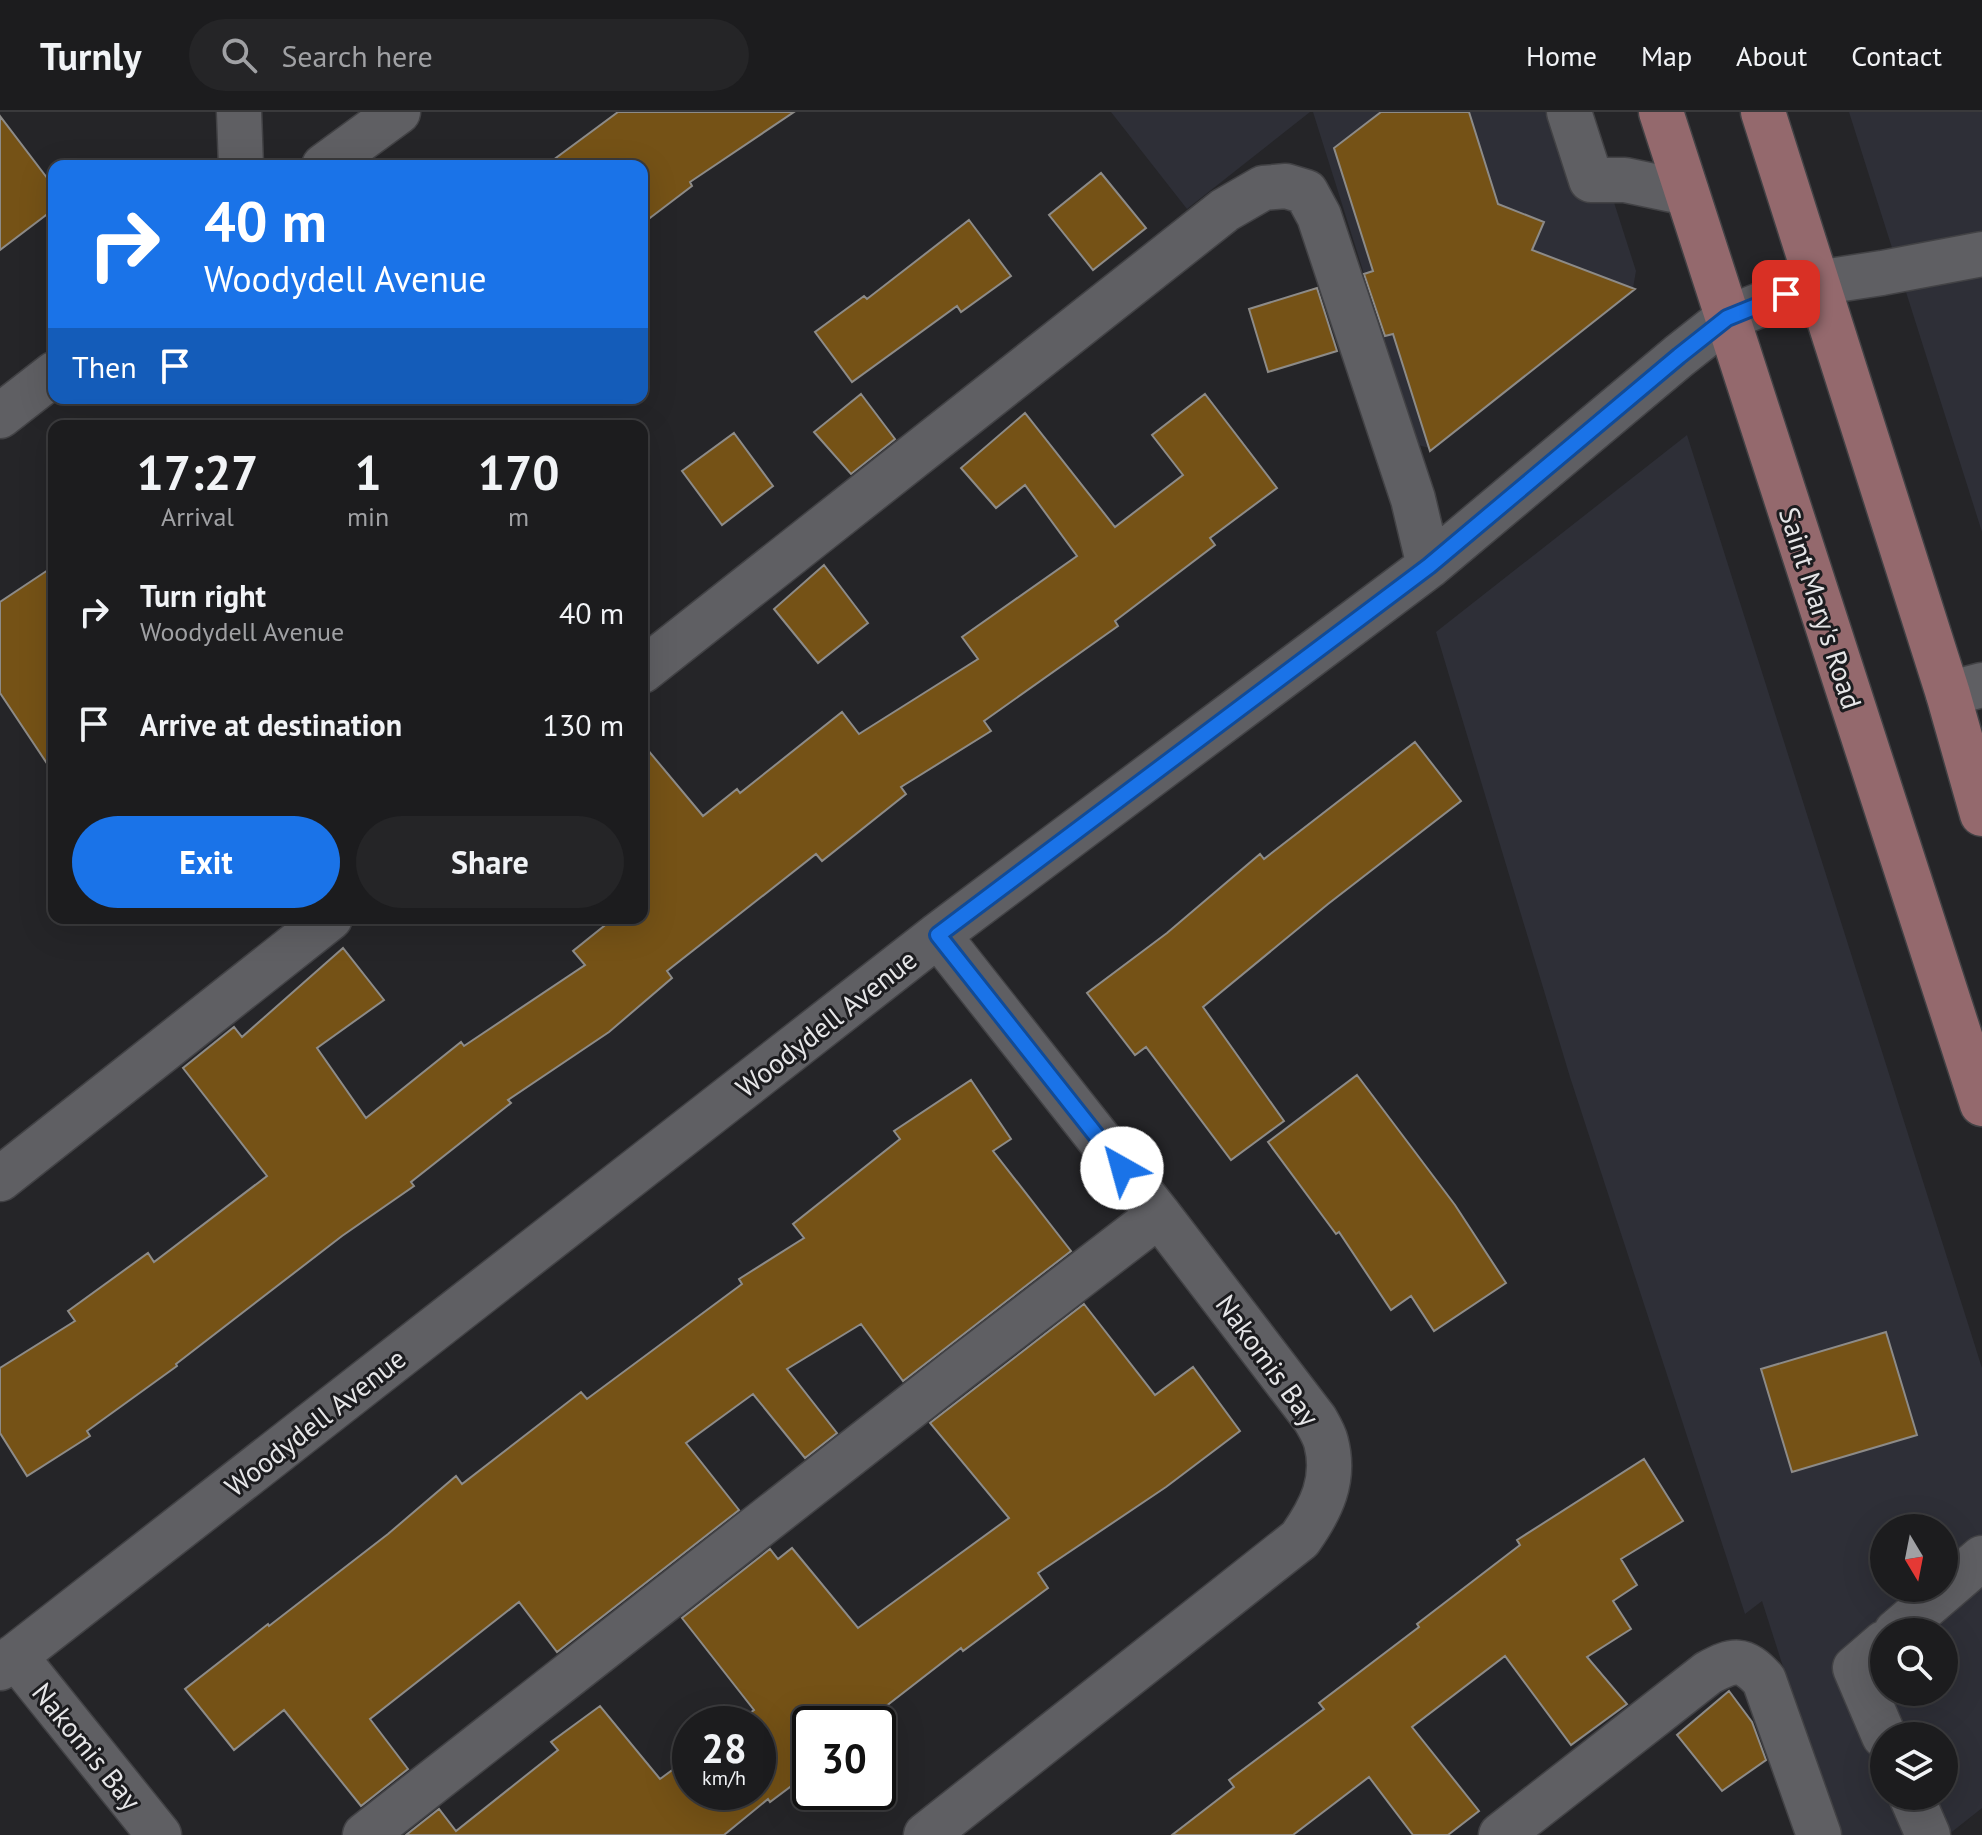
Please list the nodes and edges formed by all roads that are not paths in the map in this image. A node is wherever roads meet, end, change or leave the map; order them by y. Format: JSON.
{"nodes":[{"id":1,"x":239,"y":112,"type":"edge"},
{"id":2,"x":398,"y":112,"type":"edge"},
{"id":3,"x":1569,"y":112,"type":"edge"},
{"id":4,"x":1661,"y":112,"type":"edge"},
{"id":5,"x":1763,"y":112,"type":"edge"},
{"id":6,"x":241,"y":160,"type":"edge"},
{"id":7,"x":332,"y":160,"type":"edge"},
{"id":8,"x":1687,"y":193,"type":"junction"},
{"id":9,"x":1982,"y":254,"type":"edge"},
{"id":10,"x":1816,"y":283,"type":"junction"},
{"id":11,"x":1727,"y":318,"type":"junction"},
{"id":12,"x":48,"y":379,"type":"edge"},
{"id":13,"x":0,"y":416,"type":"edge"},
{"id":14,"x":1429,"y":566,"type":"junction"},
{"id":15,"x":648,"y":666,"type":"edge"},
{"id":16,"x":1965,"y":690,"type":"edge"},
{"id":17,"x":1982,"y":814,"type":"edge"},
{"id":18,"x":322,"y":924,"type":"edge"},
{"id":19,"x":938,"y":935,"type":"junction"},
{"id":20,"x":1982,"y":1104,"type":"edge"},
{"id":21,"x":0,"y":1179,"type":"edge"},
{"id":22,"x":1159,"y":1215,"type":"junction"},
{"id":23,"x":1982,"y":1558,"type":"edge"},
{"id":24,"x":1912,"y":1618,"type":"edge"},
{"id":25,"x":1870,"y":1655,"type":"edge"},
{"id":26,"x":6,"y":1659,"type":"edge"},
{"id":27,"x":1870,"y":1703,"type":"edge"},
{"id":28,"x":1917,"y":1810,"type":"edge"},
{"id":29,"x":159,"y":1835,"type":"edge"},
{"id":30,"x":365,"y":1835,"type":"edge"},
{"id":31,"x":926,"y":1835,"type":"edge"},
{"id":32,"x":1501,"y":1835,"type":"edge"},
{"id":33,"x":1819,"y":1835,"type":"edge"},
{"id":34,"x":1928,"y":1835,"type":"edge"}],
"edges":[{"from":1,"to":6,"type":"street"},
{"from":2,"to":7,"type":"street"},
{"from":3,"to":8,"type":"street"},
{"from":4,"to":8,"type":"main road","name":"Saint Mary's Road"},
{"from":5,"to":10,"type":"main road"},
{"from":8,"to":11,"type":"main road","name":"Saint Mary's Road"},
{"from":9,"to":10,"type":"street","name":"Woodydell Avenue"},
{"from":10,"to":11,"type":"street","name":"Woodydell Avenue"},
{"from":10,"to":16,"type":"main road"},
{"from":11,"to":14,"type":"street","name":"Woodydell Avenue"},
{"from":11,"to":20,"type":"main road","name":"Saint Mary's Road"},
{"from":12,"to":13,"type":"street"},
{"from":14,"to":15,"type":"street"},
{"from":14,"to":19,"type":"street","name":"Woodydell Avenue"},
{"from":16,"to":17,"type":"main road"},
{"from":18,"to":21,"type":"street"},
{"from":19,"to":22,"type":"street","name":"Nakomis Bay"},
{"from":19,"to":26,"type":"street","name":"Woodydell Avenue"},
{"from":22,"to":30,"type":"street"},
{"from":22,"to":31,"type":"street","name":"Nakomis Bay"},
{"from":23,"to":24,"type":"street"},
{"from":25,"to":27,"type":"street"},
{"from":26,"to":29,"type":"street","name":"Nakomis Bay"},
{"from":28,"to":34,"type":"street"},
{"from":32,"to":33,"type":"street"}]}
